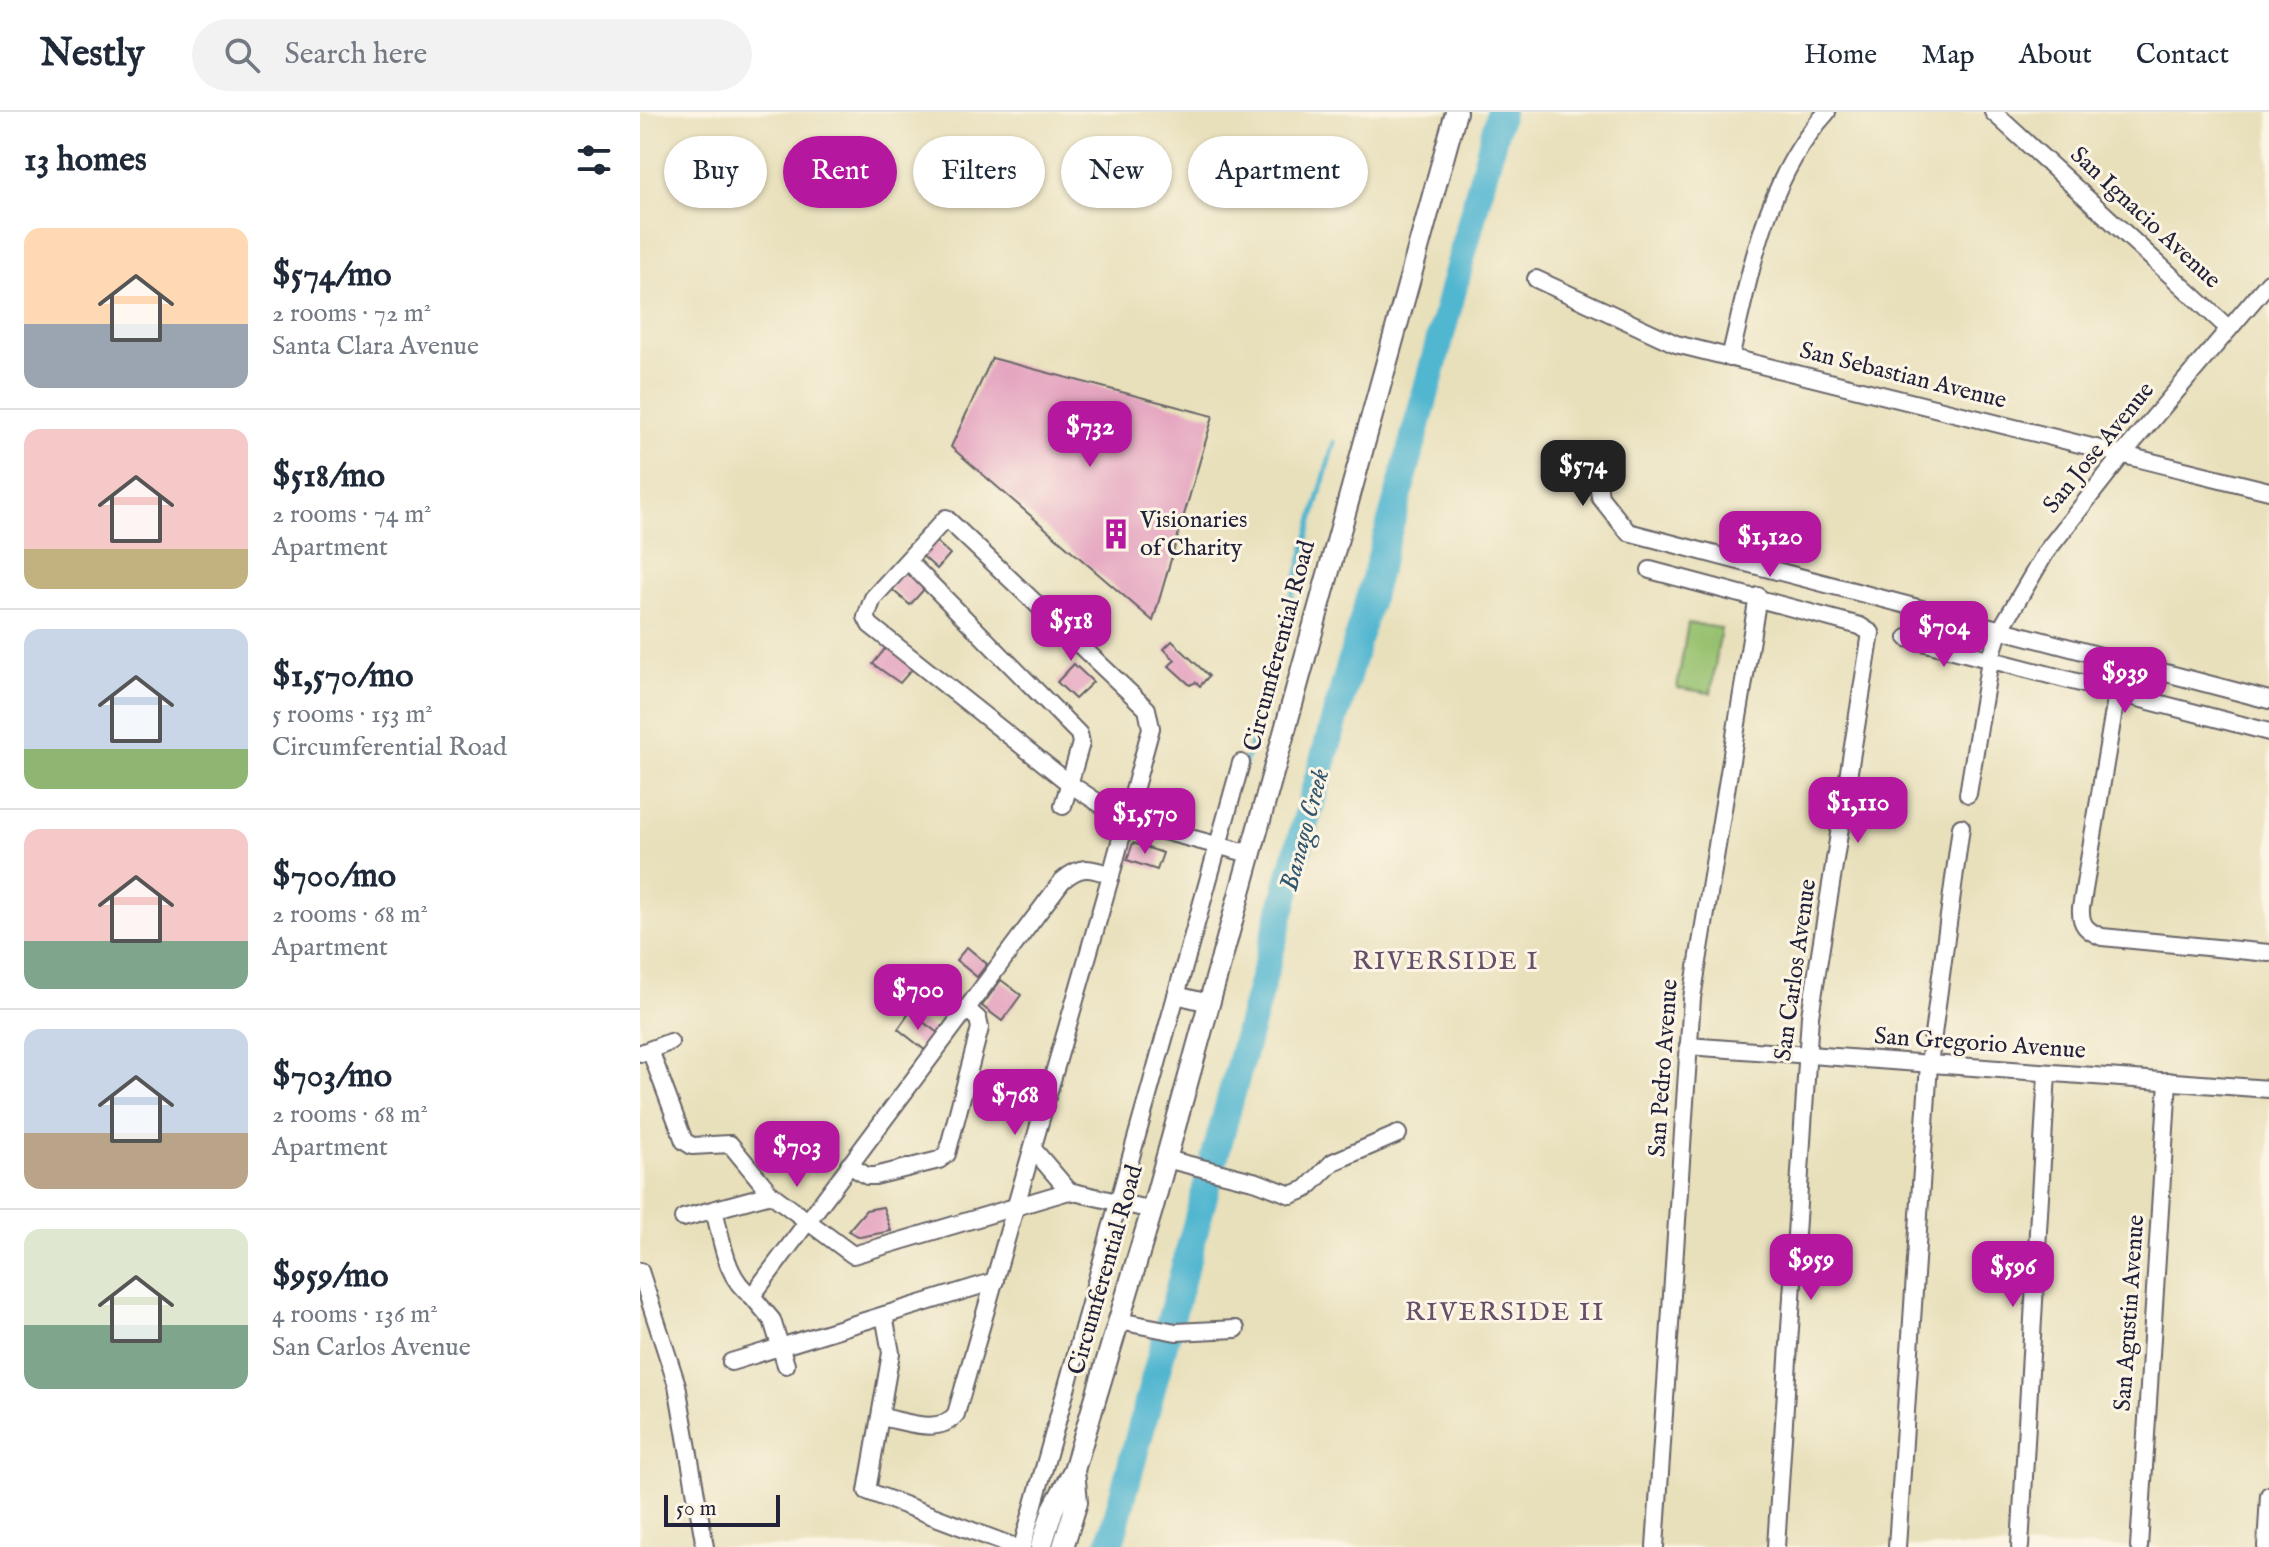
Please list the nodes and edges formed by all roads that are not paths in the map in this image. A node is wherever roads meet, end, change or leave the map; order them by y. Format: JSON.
{"nodes":[{"id":1,"x":1456,"y":112,"type":"edge"},
{"id":2,"x":1827,"y":112,"type":"edge"},
{"id":3,"x":1993,"y":112,"type":"edge"},
{"id":4,"x":1536,"y":279,"type":"dead end"},
{"id":5,"x":2269,"y":282,"type":"edge"},
{"id":6,"x":2228,"y":328,"type":"junction"},
{"id":7,"x":1730,"y":358,"type":"junction"},
{"id":8,"x":2122,"y":455,"type":"junction"},
{"id":9,"x":1595,"y":459,"type":"dead end"},
{"id":10,"x":2269,"y":491,"type":"edge"},
{"id":11,"x":908,"y":561,"type":"junction"},
{"id":12,"x":1650,"y":570,"type":"dead end"},
{"id":13,"x":1758,"y":596,"type":"junction"},
{"id":14,"x":1999,"y":632,"type":"junction"},
{"id":15,"x":1907,"y":638,"type":"dead end"},
{"id":16,"x":1990,"y":660,"type":"junction"},
{"id":17,"x":2117,"y":692,"type":"junction"},
{"id":18,"x":2269,"y":700,"type":"edge"},
{"id":19,"x":2269,"y":732,"type":"edge"},
{"id":20,"x":1241,"y":763,"type":"dead end"},
{"id":21,"x":1070,"y":784,"type":"junction"},
{"id":22,"x":1968,"y":794,"type":"dead end"},
{"id":23,"x":1063,"y":806,"type":"dead end"},
{"id":24,"x":1126,"y":821,"type":"junction"},
{"id":25,"x":1961,"y":827,"type":"dead end"},
{"id":26,"x":1230,"y":849,"type":"junction"},
{"id":27,"x":1111,"y":875,"type":"junction"},
{"id":28,"x":2269,"y":953,"type":"edge"},
{"id":29,"x":1188,"y":998,"type":"junction"},
{"id":30,"x":968,"y":1010,"type":"junction"},
{"id":31,"x":670,"y":1042,"type":"dead end"},
{"id":32,"x":1688,"y":1046,"type":"junction"},
{"id":33,"x":645,"y":1052,"type":"edge"},
{"id":34,"x":1807,"y":1055,"type":"junction"},
{"id":35,"x":1929,"y":1064,"type":"junction"},
{"id":36,"x":2047,"y":1073,"type":"junction"},
{"id":37,"x":2168,"y":1081,"type":"junction"},
{"id":38,"x":2269,"y":1089,"type":"edge"},
{"id":39,"x":1398,"y":1134,"type":"dead end"},
{"id":40,"x":1033,"y":1149,"type":"junction"},
{"id":41,"x":1166,"y":1159,"type":"junction"},
{"id":42,"x":849,"y":1165,"type":"junction"},
{"id":43,"x":1069,"y":1191,"type":"junction"},
{"id":44,"x":771,"y":1194,"type":"junction"},
{"id":45,"x":1123,"y":1204,"type":"junction"},
{"id":46,"x":1016,"y":1209,"type":"junction"},
{"id":47,"x":714,"y":1210,"type":"junction"},
{"id":48,"x":1152,"y":1210,"type":"junction"},
{"id":49,"x":683,"y":1218,"type":"dead end"},
{"id":50,"x":807,"y":1223,"type":"junction"},
{"id":51,"x":640,"y":1271,"type":"edge"},
{"id":52,"x":995,"y":1281,"type":"junction"},
{"id":53,"x":752,"y":1296,"type":"junction"},
{"id":54,"x":884,"y":1315,"type":"junction"},
{"id":55,"x":1119,"y":1321,"type":"junction"},
{"id":56,"x":1236,"y":1329,"type":"dead end"},
{"id":57,"x":782,"y":1347,"type":"junction"},
{"id":58,"x":731,"y":1362,"type":"dead end"},
{"id":59,"x":786,"y":1365,"type":"dead end"},
{"id":60,"x":881,"y":1417,"type":"junction"},
{"id":61,"x":1070,"y":1417,"type":"junction"},
{"id":62,"x":1074,"y":1470,"type":"junction"},
{"id":63,"x":2269,"y":1495,"type":"edge"},
{"id":64,"x":705,"y":1547,"type":"edge"},
{"id":65,"x":1015,"y":1547,"type":"edge"},
{"id":66,"x":1022,"y":1547,"type":"edge"},
{"id":67,"x":1041,"y":1547,"type":"edge"},
{"id":68,"x":1063,"y":1547,"type":"edge"},
{"id":69,"x":1655,"y":1547,"type":"edge"},
{"id":70,"x":1776,"y":1547,"type":"edge"},
{"id":71,"x":1897,"y":1547,"type":"edge"},
{"id":72,"x":2020,"y":1547,"type":"edge"},
{"id":73,"x":2139,"y":1547,"type":"edge"},
{"id":74,"x":2266,"y":1547,"type":"edge"}],
"edges":[{"from":1,"to":26,"type":"main road","name":"Circumferential Road"},
{"from":2,"to":7,"type":"street"},
{"from":3,"to":6,"type":"street","name":"San Ignacio Avenue"},
{"from":4,"to":7,"type":"street","name":"San Sebastian Avenue"},
{"from":5,"to":6,"type":"street","name":"San Jose Avenue"},
{"from":6,"to":8,"type":"street","name":"San Jose Avenue"},
{"from":7,"to":8,"type":"street","name":"San Sebastian Avenue"},
{"from":8,"to":10,"type":"street","name":"San Sebastian Avenue"},
{"from":8,"to":14,"type":"street","name":"San Jose Avenue"},
{"from":9,"to":14,"type":"street"},
{"from":11,"to":21,"type":"street"},
{"from":11,"to":21,"type":"street"},
{"from":11,"to":24,"type":"street"},
{"from":12,"to":13,"type":"street","name":"San Carlos Avenue"},
{"from":13,"to":32,"type":"street","name":"San Pedro Avenue"},
{"from":13,"to":34,"type":"street","name":"San Carlos Avenue"},
{"from":14,"to":16,"type":"street","name":"San Jose Avenue"},
{"from":14,"to":18,"type":"street"},
{"from":15,"to":16,"type":"street"},
{"from":16,"to":17,"type":"street"},
{"from":16,"to":22,"type":"street","name":"San Jose Avenue"},
{"from":17,"to":19,"type":"street"},
{"from":17,"to":28,"type":"street"},
{"from":20,"to":26,"type":"street"},
{"from":21,"to":23,"type":"street"},
{"from":21,"to":24,"type":"street"},
{"from":24,"to":26,"type":"street"},
{"from":24,"to":27,"type":"street"},
{"from":25,"to":35,"type":"street"},
{"from":26,"to":29,"type":"main road","name":"Circumferential Road"},
{"from":26,"to":29,"type":"street"},
{"from":27,"to":30,"type":"street"},
{"from":27,"to":40,"type":"street"},
{"from":29,"to":41,"type":"main road","name":"Circumferential Road"},
{"from":29,"to":45,"type":"street"},
{"from":30,"to":42,"type":"street"},
{"from":30,"to":42,"type":"street"},
{"from":31,"to":33,"type":"street"},
{"from":32,"to":34,"type":"street","name":"San Gregorio Avenue"},
{"from":32,"to":69,"type":"street","name":"San Pedro Avenue"},
{"from":33,"to":44,"type":"street"},
{"from":34,"to":35,"type":"street","name":"San Gregorio Avenue"},
{"from":34,"to":70,"type":"street","name":"San Carlos Avenue"},
{"from":35,"to":36,"type":"street","name":"San Gregorio Avenue"},
{"from":35,"to":71,"type":"street"},
{"from":36,"to":37,"type":"street","name":"San Gregorio Avenue"},
{"from":36,"to":72,"type":"street"},
{"from":37,"to":38,"type":"street","name":"San Gregorio Avenue"},
{"from":37,"to":73,"type":"street","name":"San Agustin Avenue"},
{"from":39,"to":41,"type":"street"},
{"from":40,"to":43,"type":"street"},
{"from":40,"to":46,"type":"street"},
{"from":41,"to":48,"type":"main road","name":"Circumferential Road"},
{"from":42,"to":50,"type":"street"},
{"from":43,"to":45,"type":"street"},
{"from":43,"to":46,"type":"street"},
{"from":44,"to":47,"type":"street"},
{"from":44,"to":50,"type":"street"},
{"from":45,"to":48,"type":"street"},
{"from":45,"to":61,"type":"street"},
{"from":46,"to":50,"type":"street"},
{"from":46,"to":52,"type":"street"},
{"from":47,"to":49,"type":"street"},
{"from":47,"to":53,"type":"street"},
{"from":48,"to":55,"type":"main road","name":"Circumferential Road"},
{"from":50,"to":53,"type":"street"},
{"from":51,"to":64,"type":"street"},
{"from":52,"to":54,"type":"street"},
{"from":52,"to":60,"type":"street"},
{"from":53,"to":57,"type":"street"},
{"from":54,"to":57,"type":"street"},
{"from":54,"to":60,"type":"street"},
{"from":55,"to":56,"type":"street"},
{"from":55,"to":61,"type":"main road","name":"Circumferential Road"},
{"from":57,"to":58,"type":"street"},
{"from":57,"to":59,"type":"street"},
{"from":60,"to":65,"type":"street"},
{"from":61,"to":62,"type":"main road","name":"Circumferential Road"},
{"from":61,"to":66,"type":"street"},
{"from":62,"to":67,"type":"main road","name":"Circumferential Road"},
{"from":62,"to":68,"type":"main road","name":"Circumferential Road"},
{"from":63,"to":74,"type":"street"}]}
